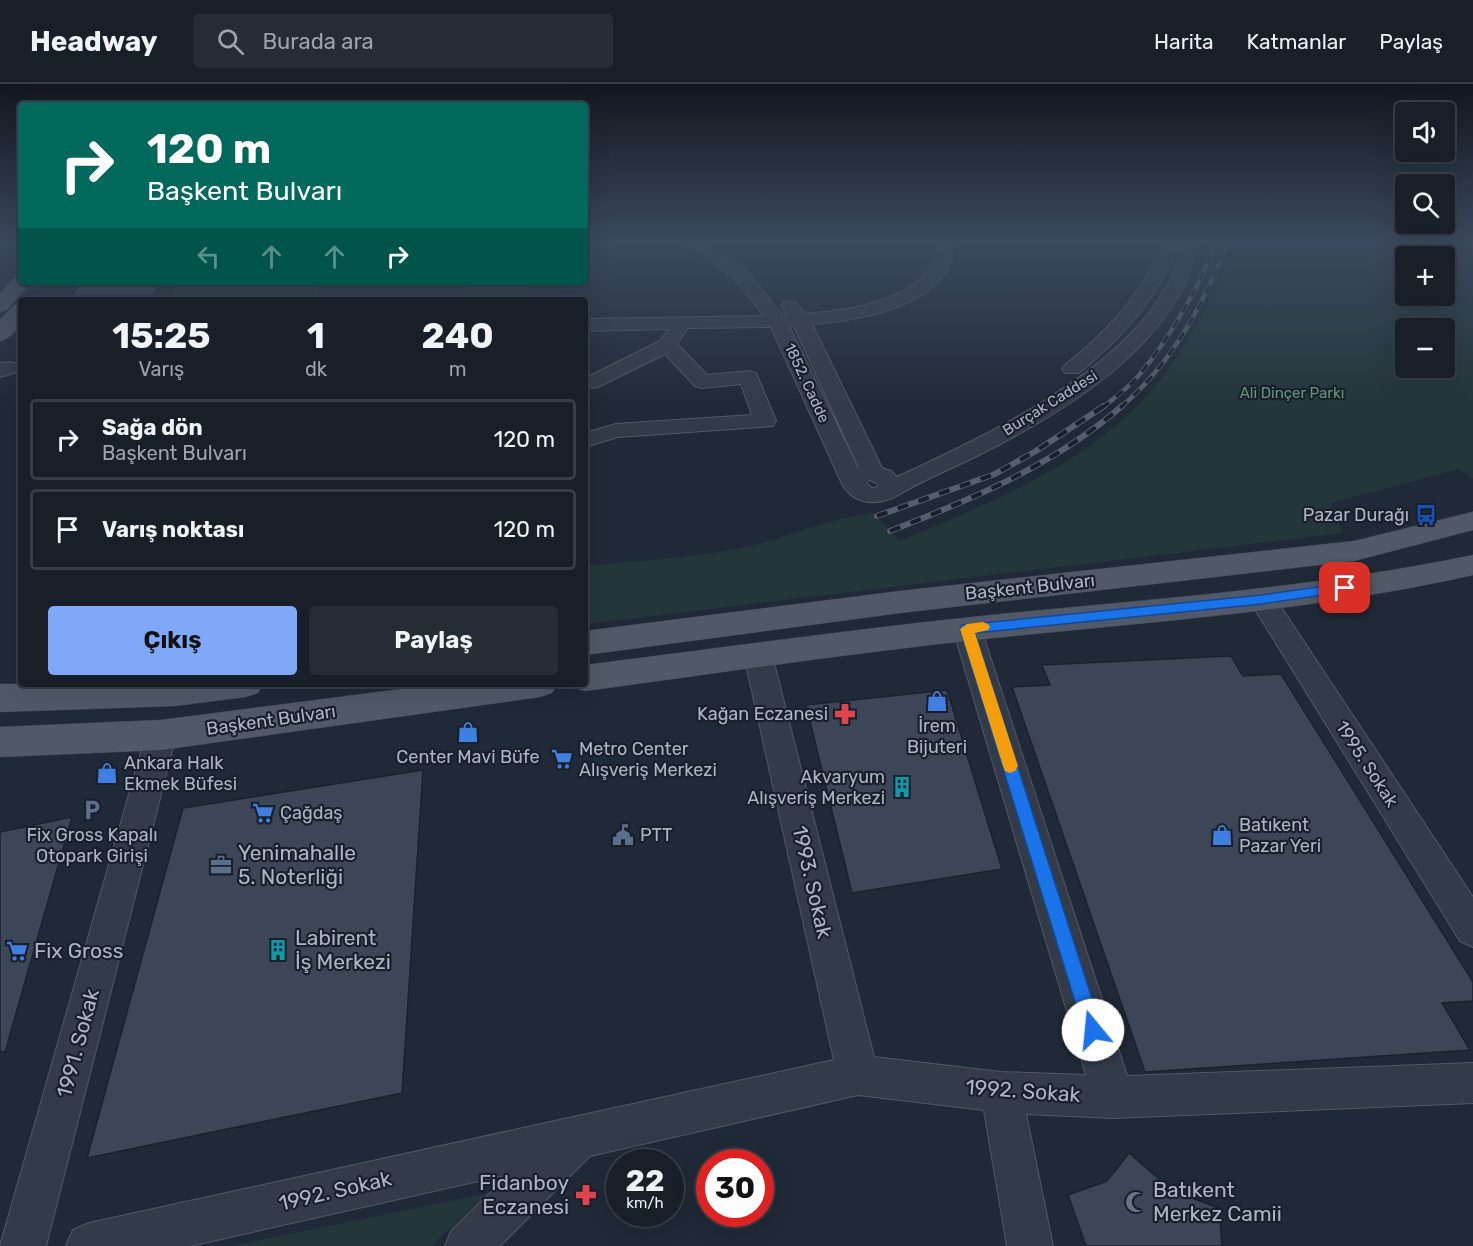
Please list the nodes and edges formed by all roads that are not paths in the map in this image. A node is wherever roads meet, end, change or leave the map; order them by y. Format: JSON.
{"nodes":[{"id":1,"x":758,"y":297,"type":"edge"},
{"id":2,"x":782,"y":297,"type":"edge"},
{"id":3,"x":901,"y":297,"type":"edge"},
{"id":4,"x":1142,"y":297,"type":"edge"},
{"id":5,"x":1168,"y":297,"type":"edge"},
{"id":6,"x":18,"y":313,"type":"edge"},
{"id":7,"x":800,"y":319,"type":"junction"},
{"id":8,"x":778,"y":322,"type":"junction"},
{"id":9,"x":682,"y":323,"type":"junction"},
{"id":10,"x":588,"y":325,"type":"edge"},
{"id":11,"x":0,"y":334,"type":"edge"},
{"id":12,"x":667,"y":345,"type":"junction"},
{"id":13,"x":593,"y":382,"type":"dead end"},
{"id":14,"x":588,"y":439,"type":"edge"},
{"id":15,"x":874,"y":481,"type":"junction"},
{"id":16,"x":1473,"y":521,"type":"edge"},
{"id":17,"x":1473,"y":565,"type":"edge"},
{"id":18,"x":1262,"y":599,"type":"junction"},
{"id":19,"x":967,"y":629,"type":"junction"},
{"id":20,"x":588,"y":643,"type":"edge"},
{"id":21,"x":758,"y":655,"type":"junction"},
{"id":22,"x":588,"y":678,"type":"edge"},
{"id":23,"x":222,"y":687,"type":"edge"},
{"id":24,"x":518,"y":687,"type":"edge"},
{"id":25,"x":0,"y":698,"type":"edge"},
{"id":26,"x":161,"y":735,"type":"junction"},
{"id":27,"x":0,"y":742,"type":"edge"},
{"id":28,"x":1473,"y":928,"type":"edge"},
{"id":29,"x":858,"y":1075,"type":"junction"},
{"id":30,"x":1473,"y":1083,"type":"edge"},
{"id":31,"x":1001,"y":1092,"type":"junction"},
{"id":32,"x":1113,"y":1097,"type":"junction"},
{"id":33,"x":581,"y":1136,"type":"junction"},
{"id":34,"x":23,"y":1246,"type":"edge"},
{"id":35,"x":89,"y":1246,"type":"edge"},
{"id":36,"x":468,"y":1246,"type":"edge"},
{"id":37,"x":1030,"y":1246,"type":"edge"}],
"edges":[{"from":1,"to":8,"type":"street","name":"1852. Cadde"},
{"from":2,"to":7,"type":"street","name":"1852. Cadde"},
{"from":3,"to":7,"type":"street"},
{"from":4,"to":15,"type":"street","name":"Burçak Caddesi"},
{"from":5,"to":15,"type":"street","name":"Burçak Caddesi"},
{"from":6,"to":11,"type":"main road"},
{"from":7,"to":8,"type":"street"},
{"from":7,"to":15,"type":"street","name":"1852. Cadde"},
{"from":8,"to":9,"type":"street"},
{"from":8,"to":15,"type":"street","name":"1852. Cadde"},
{"from":9,"to":10,"type":"street"},
{"from":9,"to":12,"type":"street"},
{"from":12,"to":13,"type":"street"},
{"from":12,"to":14,"type":"street"},
{"from":16,"to":20,"type":"main road","name":"Başkent Bulvarı"},
{"from":17,"to":18,"type":"main road","name":"Başkent Bulvarı"},
{"from":18,"to":19,"type":"main road","name":"Başkent Bulvarı"},
{"from":18,"to":28,"type":"street","name":"1995. Sokak"},
{"from":19,"to":21,"type":"main road","name":"Başkent Bulvarı"},
{"from":19,"to":32,"type":"street"},
{"from":21,"to":22,"type":"main road","name":"Başkent Bulvarı"},
{"from":21,"to":29,"type":"street","name":"1993. Sokak"},
{"from":23,"to":25,"type":"main road"},
{"from":24,"to":26,"type":"main road","name":"Başkent Bulvarı"},
{"from":26,"to":27,"type":"main road","name":"Başkent Bulvarı"},
{"from":26,"to":34,"type":"street","name":"1991. Sokak"},
{"from":29,"to":31,"type":"street","name":"1992. Sokak"},
{"from":29,"to":33,"type":"street","name":"1992. Sokak"},
{"from":30,"to":32,"type":"street","name":"1992. Sokak"},
{"from":31,"to":32,"type":"street","name":"1992. Sokak"},
{"from":31,"to":37,"type":"street"},
{"from":33,"to":35,"type":"street","name":"1992. Sokak"},
{"from":33,"to":36,"type":"street"}]}
